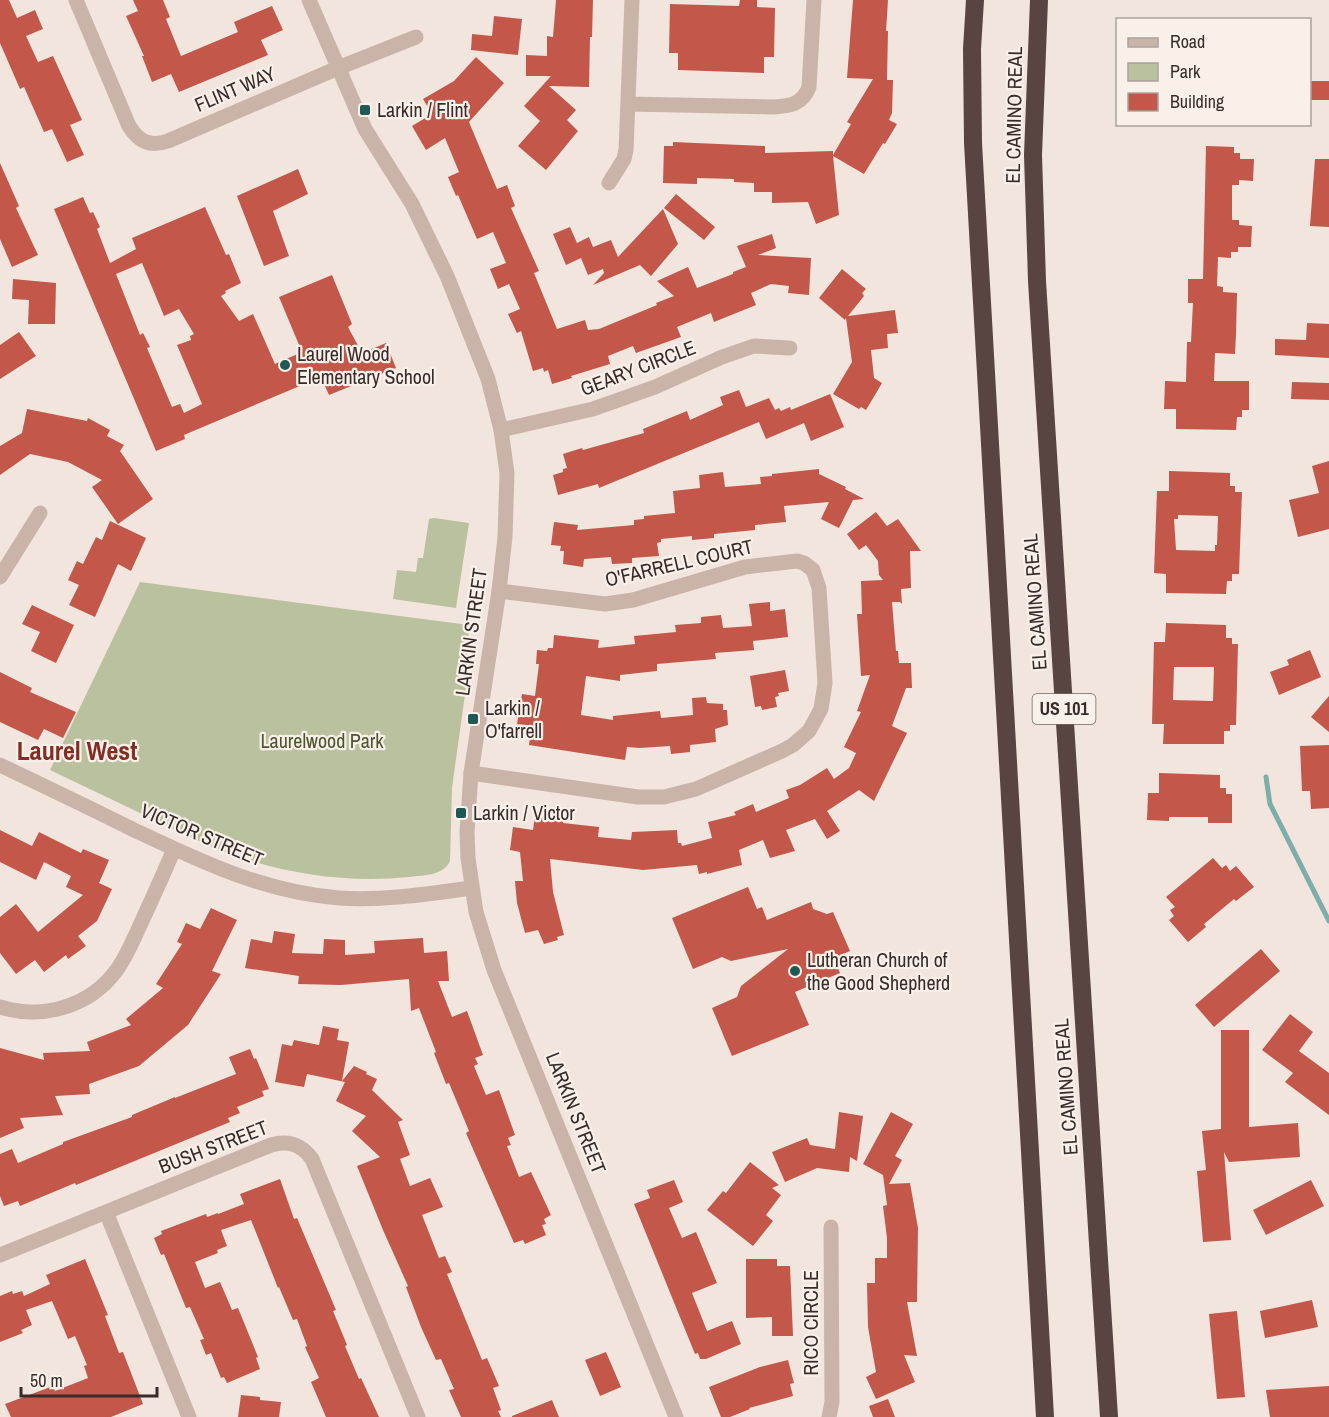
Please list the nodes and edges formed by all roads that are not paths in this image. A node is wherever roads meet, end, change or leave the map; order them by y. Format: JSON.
{"nodes":[{"id":1,"x":76,"y":0,"type":"edge"},
{"id":2,"x":309,"y":0,"type":"edge"},
{"id":3,"x":632,"y":0,"type":"edge"},
{"id":4,"x":814,"y":0,"type":"edge"},
{"id":5,"x":975,"y":0,"type":"edge"},
{"id":6,"x":1039,"y":0,"type":"edge"},
{"id":7,"x":416,"y":37,"type":"dead end"},
{"id":8,"x":338,"y":68,"type":"junction"},
{"id":9,"x":628,"y":104,"type":"junction"},
{"id":10,"x":609,"y":183,"type":"dead end"},
{"id":11,"x":790,"y":348,"type":"dead end"},
{"id":12,"x":501,"y":430,"type":"junction"},
{"id":13,"x":40,"y":513,"type":"dead end"},
{"id":14,"x":0,"y":577,"type":"edge"},
{"id":15,"x":500,"y":591,"type":"junction"},
{"id":16,"x":0,"y":765,"type":"edge"},
{"id":17,"x":471,"y":772,"type":"junction"},
{"id":18,"x":174,"y":849,"type":"junction"},
{"id":19,"x":471,"y":888,"type":"junction"},
{"id":20,"x":0,"y":1006,"type":"edge"},
{"id":21,"x":106,"y":1212,"type":"junction"},
{"id":22,"x":831,"y":1227,"type":"dead end"},
{"id":23,"x":0,"y":1255,"type":"edge"},
{"id":24,"x":189,"y":1417,"type":"edge"},
{"id":25,"x":418,"y":1417,"type":"edge"},
{"id":26,"x":676,"y":1417,"type":"edge"},
{"id":27,"x":829,"y":1417,"type":"edge"},
{"id":28,"x":1045,"y":1417,"type":"edge"},
{"id":29,"x":1109,"y":1417,"type":"edge"}],
"edges":[{"from":1,"to":8,"type":"street","name":"FLINT WAY"},
{"from":2,"to":8,"type":"street","name":"LARKIN STREET"},
{"from":3,"to":9,"type":"street"},
{"from":4,"to":9,"type":"street"},
{"from":5,"to":28,"type":"highway","name":"EL CAMINO REAL","number":"US 101"},
{"from":6,"to":29,"type":"highway","name":"EL CAMINO REAL","number":"US 101"},
{"from":7,"to":8,"type":"street","name":"FLINT WAY"},
{"from":8,"to":12,"type":"street","name":"LARKIN STREET"},
{"from":9,"to":10,"type":"street"},
{"from":11,"to":12,"type":"street","name":"GEARY CIRCLE"},
{"from":12,"to":15,"type":"street","name":"LARKIN STREET"},
{"from":13,"to":14,"type":"street"},
{"from":15,"to":17,"type":"street","name":"LARKIN STREET"},
{"from":15,"to":17,"type":"street","name":"O'FARRELL COURT"},
{"from":16,"to":18,"type":"street","name":"VICTOR STREET"},
{"from":17,"to":19,"type":"street","name":"LARKIN STREET"},
{"from":18,"to":19,"type":"street","name":"VICTOR STREET"},
{"from":18,"to":20,"type":"street"},
{"from":19,"to":26,"type":"street","name":"LARKIN STREET"},
{"from":21,"to":23,"type":"street","name":"BUSH STREET"},
{"from":21,"to":24,"type":"street"},
{"from":21,"to":25,"type":"street","name":"BUSH STREET"},
{"from":22,"to":27,"type":"street","name":"RICO CIRCLE"}]}
